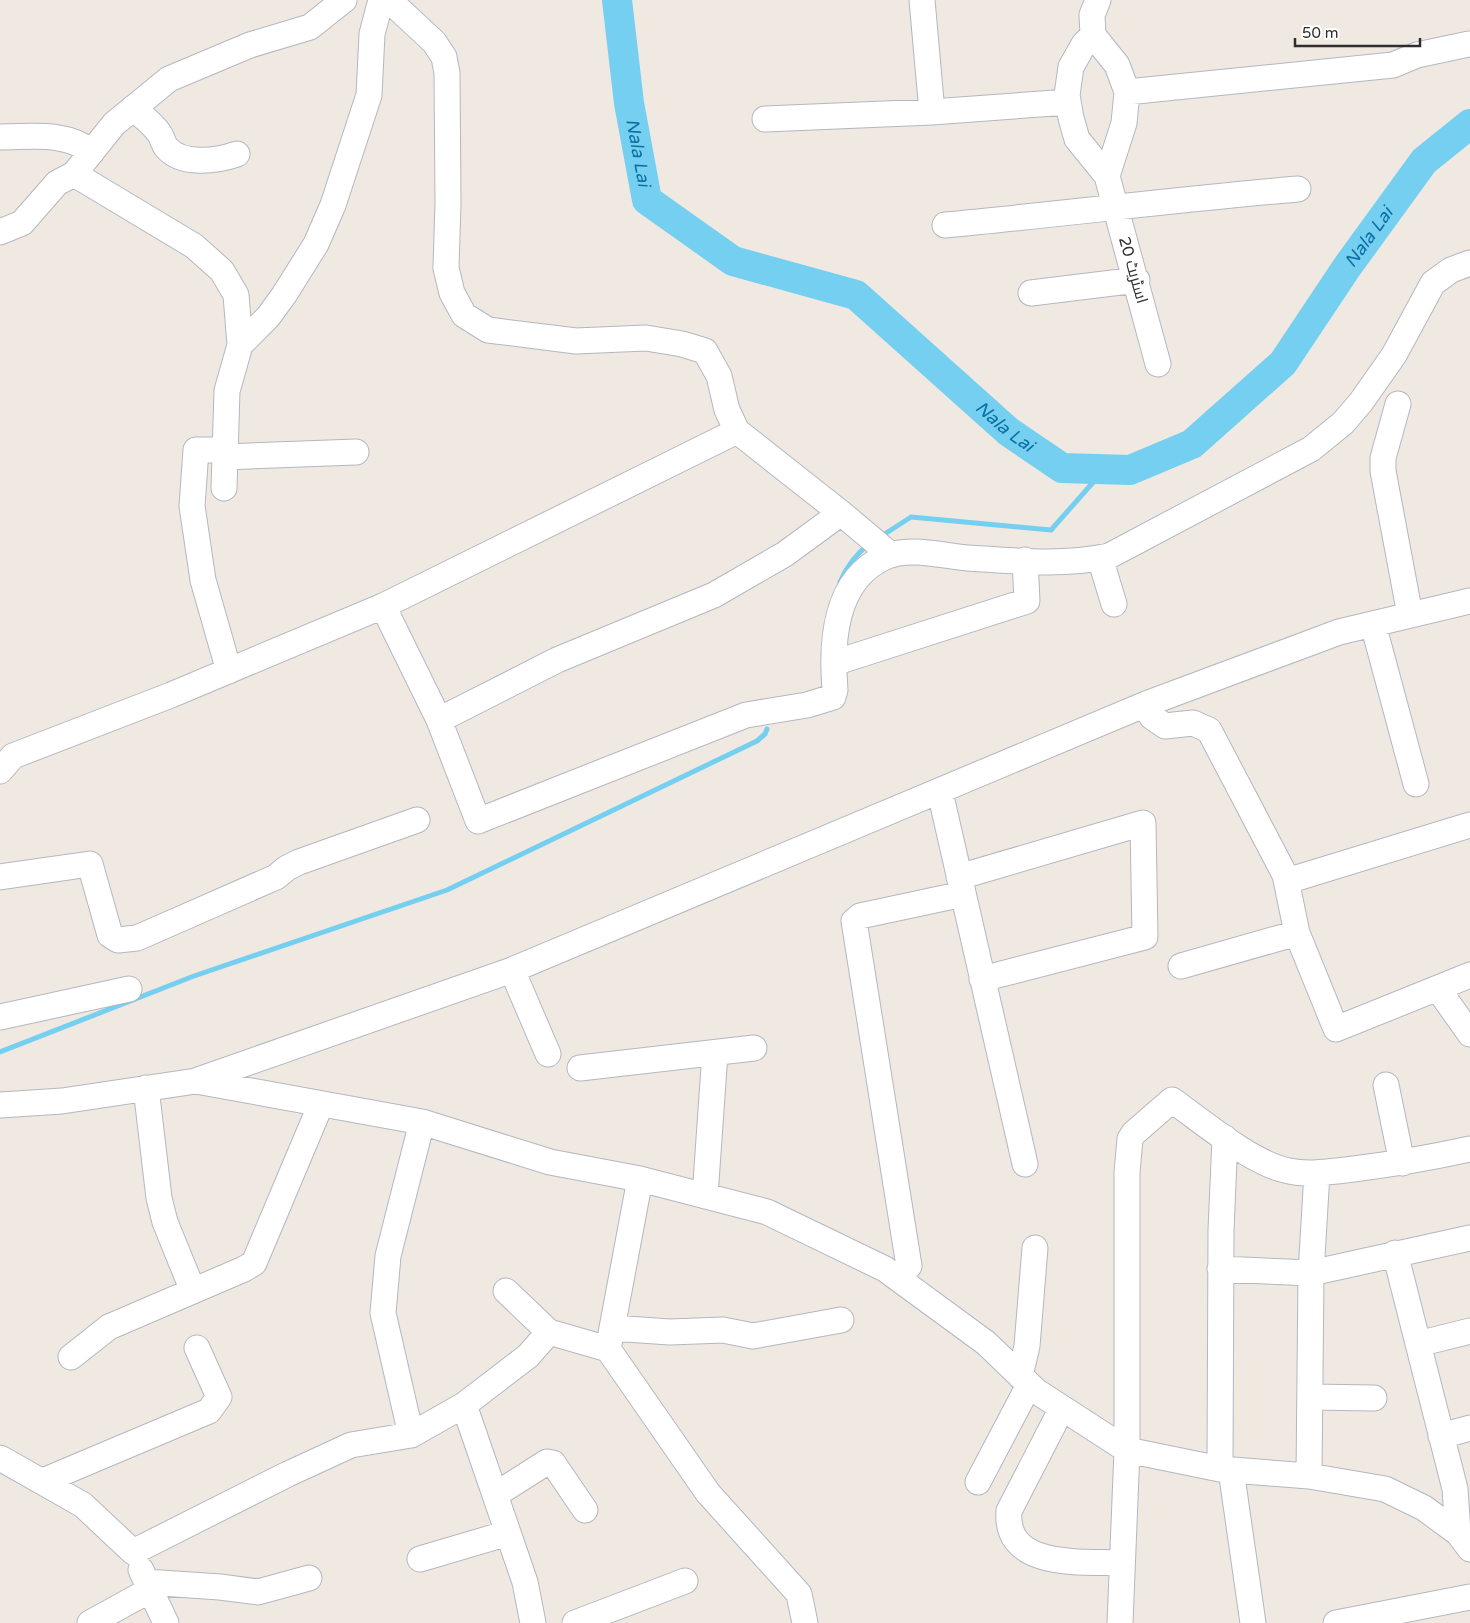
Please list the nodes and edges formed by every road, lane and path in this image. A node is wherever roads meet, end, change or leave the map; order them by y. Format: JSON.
{"nodes":[{"id":1,"x":344,"y":0,"type":"edge"},
{"id":2,"x":381,"y":0,"type":"edge"},
{"id":3,"x":389,"y":0,"type":"edge"},
{"id":4,"x":922,"y":0,"type":"edge"},
{"id":5,"x":1091,"y":12,"type":"edge"},
{"id":6,"x":1469,"y":44,"type":"edge"},
{"id":7,"x":1126,"y":92,"type":"junction"},
{"id":8,"x":1068,"y":102,"type":"junction"},
{"id":9,"x":133,"y":108,"type":"junction"},
{"id":10,"x":932,"y":112,"type":"junction"},
{"id":11,"x":765,"y":119,"type":"dead end"},
{"id":12,"x":0,"y":137,"type":"edge"},
{"id":13,"x":92,"y":152,"type":"junction"},
{"id":14,"x":237,"y":154,"type":"dead end"},
{"id":15,"x":74,"y":174,"type":"junction"},
{"id":16,"x":1107,"y":176,"type":"junction"},
{"id":17,"x":1298,"y":189,"type":"dead end"},
{"id":18,"x":1115,"y":209,"type":"junction"},
{"id":19,"x":945,"y":225,"type":"dead end"},
{"id":20,"x":0,"y":232,"type":"edge"},
{"id":21,"x":1470,"y":263,"type":"edge"},
{"id":22,"x":1136,"y":280,"type":"junction"},
{"id":23,"x":1031,"y":293,"type":"dead end"},
{"id":24,"x":240,"y":345,"type":"junction"},
{"id":25,"x":1158,"y":364,"type":"dead end"},
{"id":26,"x":1398,"y":404,"type":"dead end"},
{"id":27,"x":738,"y":431,"type":"junction"},
{"id":28,"x":356,"y":452,"type":"dead end"},
{"id":29,"x":224,"y":454,"type":"junction"},
{"id":30,"x":224,"y":488,"type":"dead end"},
{"id":31,"x":842,"y":513,"type":"junction"},
{"id":32,"x":878,"y":544,"type":"junction"},
{"id":33,"x":1100,"y":558,"type":"junction"},
{"id":34,"x":1025,"y":560,"type":"junction"},
{"id":35,"x":1470,"y":601,"type":"edge"},
{"id":36,"x":1114,"y":604,"type":"dead end"},
{"id":37,"x":383,"y":606,"type":"junction"},
{"id":38,"x":1410,"y":615,"type":"junction"},
{"id":39,"x":1373,"y":624,"type":"junction"},
{"id":40,"x":834,"y":663,"type":"junction"},
{"id":41,"x":229,"y":671,"type":"junction"},
{"id":42,"x":1146,"y":704,"type":"junction"},
{"id":43,"x":439,"y":720,"type":"junction"},
{"id":44,"x":0,"y":772,"type":"edge"},
{"id":45,"x":1416,"y":784,"type":"dead end"},
{"id":46,"x":940,"y":792,"type":"junction"},
{"id":47,"x":417,"y":820,"type":"dead end"},
{"id":48,"x":1470,"y":825,"type":"edge"},
{"id":49,"x":0,"y":877,"type":"edge"},
{"id":50,"x":1287,"y":882,"type":"junction"},
{"id":51,"x":961,"y":885,"type":"junction"},
{"id":52,"x":1297,"y":933,"type":"junction"},
{"id":53,"x":1181,"y":966,"type":"dead end"},
{"id":54,"x":512,"y":970,"type":"junction"},
{"id":55,"x":1470,"y":975,"type":"edge"},
{"id":56,"x":982,"y":979,"type":"junction"},
{"id":57,"x":129,"y":989,"type":"dead end"},
{"id":58,"x":1438,"y":989,"type":"junction"},
{"id":59,"x":0,"y":1017,"type":"edge"},
{"id":60,"x":1470,"y":1034,"type":"edge"},
{"id":61,"x":754,"y":1048,"type":"dead end"},
{"id":62,"x":715,"y":1053,"type":"junction"},
{"id":63,"x":548,"y":1054,"type":"dead end"},
{"id":64,"x":580,"y":1068,"type":"dead end"},
{"id":65,"x":196,"y":1081,"type":"junction"},
{"id":66,"x":1386,"y":1085,"type":"dead end"},
{"id":67,"x":146,"y":1088,"type":"junction"},
{"id":68,"x":321,"y":1104,"type":"junction"},
{"id":69,"x":0,"y":1105,"type":"edge"},
{"id":70,"x":422,"y":1122,"type":"junction"},
{"id":71,"x":1225,"y":1138,"type":"junction"},
{"id":72,"x":1470,"y":1149,"type":"edge"},
{"id":73,"x":1402,"y":1163,"type":"junction"},
{"id":74,"x":1025,"y":1164,"type":"dead end"},
{"id":75,"x":1317,"y":1173,"type":"junction"},
{"id":76,"x":640,"y":1179,"type":"junction"},
{"id":77,"x":705,"y":1196,"type":"junction"},
{"id":78,"x":1470,"y":1238,"type":"edge"},
{"id":79,"x":1035,"y":1248,"type":"dead end"},
{"id":80,"x":1394,"y":1253,"type":"junction"},
{"id":81,"x":909,"y":1266,"type":"dead end"},
{"id":82,"x":1220,"y":1269,"type":"junction"},
{"id":83,"x":1311,"y":1273,"type":"junction"},
{"id":84,"x":193,"y":1291,"type":"junction"},
{"id":85,"x":506,"y":1291,"type":"dead end"},
{"id":86,"x":841,"y":1320,"type":"dead end"},
{"id":87,"x":1470,"y":1331,"type":"edge"},
{"id":88,"x":549,"y":1332,"type":"junction"},
{"id":89,"x":610,"y":1338,"type":"junction"},
{"id":90,"x":1418,"y":1344,"type":"junction"},
{"id":91,"x":197,"y":1348,"type":"dead end"},
{"id":92,"x":71,"y":1357,"type":"dead end"},
{"id":93,"x":1025,"y":1380,"type":"junction"},
{"id":94,"x":1310,"y":1397,"type":"junction"},
{"id":95,"x":1374,"y":1398,"type":"dead end"},
{"id":96,"x":464,"y":1405,"type":"junction"},
{"id":97,"x":1062,"y":1408,"type":"junction"},
{"id":98,"x":1470,"y":1428,"type":"edge"},
{"id":99,"x":411,"y":1435,"type":"junction"},
{"id":100,"x":1441,"y":1436,"type":"junction"},
{"id":101,"x":1126,"y":1450,"type":"junction"},
{"id":102,"x":0,"y":1458,"type":"edge"},
{"id":103,"x":1225,"y":1469,"type":"junction"},
{"id":104,"x":1309,"y":1476,"type":"junction"},
{"id":105,"x":43,"y":1481,"type":"junction"},
{"id":106,"x":978,"y":1482,"type":"dead end"},
{"id":107,"x":495,"y":1495,"type":"junction"},
{"id":108,"x":585,"y":1510,"type":"dead end"},
{"id":109,"x":508,"y":1534,"type":"junction"},
{"id":110,"x":1464,"y":1541,"type":"edge"},
{"id":111,"x":133,"y":1552,"type":"junction"},
{"id":112,"x":420,"y":1559,"type":"dead end"},
{"id":113,"x":1122,"y":1563,"type":"junction"},
{"id":114,"x":309,"y":1578,"type":"dead end"},
{"id":115,"x":685,"y":1581,"type":"dead end"},
{"id":116,"x":148,"y":1586,"type":"junction"},
{"id":117,"x":1459,"y":1607,"type":"edge"},
{"id":118,"x":90,"y":1623,"type":"edge"},
{"id":119,"x":166,"y":1623,"type":"edge"},
{"id":120,"x":533,"y":1623,"type":"edge"},
{"id":121,"x":574,"y":1623,"type":"edge"},
{"id":122,"x":805,"y":1623,"type":"edge"},
{"id":123,"x":1120,"y":1623,"type":"edge"},
{"id":124,"x":1253,"y":1623,"type":"edge"},
{"id":125,"x":1336,"y":1623,"type":"edge"}],
"edges":[{"from":1,"to":9,"type":"street"},
{"from":2,"to":24,"type":"street"},
{"from":3,"to":27,"type":"street"},
{"from":4,"to":10,"type":"street"},
{"from":5,"to":7,"type":"street","name":"اسٹریٹ 20"},
{"from":5,"to":8,"type":"street","name":"اسٹریٹ 20"},
{"from":6,"to":7,"type":"street"},
{"from":7,"to":16,"type":"street","name":"اسٹریٹ 20"},
{"from":8,"to":10,"type":"street"},
{"from":8,"to":16,"type":"street","name":"اسٹریٹ 20"},
{"from":9,"to":13,"type":"street"},
{"from":9,"to":14,"type":"street"},
{"from":10,"to":11,"type":"street"},
{"from":12,"to":13,"type":"street"},
{"from":13,"to":15,"type":"street"},
{"from":15,"to":20,"type":"street"},
{"from":15,"to":24,"type":"street"},
{"from":16,"to":18,"type":"street","name":"اسٹریٹ 20"},
{"from":17,"to":18,"type":"street"},
{"from":18,"to":19,"type":"street"},
{"from":18,"to":22,"type":"street","name":"اسٹریٹ 20"},
{"from":21,"to":33,"type":"street"},
{"from":22,"to":23,"type":"street"},
{"from":22,"to":25,"type":"street","name":"اسٹریٹ 20"},
{"from":24,"to":29,"type":"street"},
{"from":26,"to":38,"type":"street"},
{"from":27,"to":31,"type":"street"},
{"from":27,"to":37,"type":"street"},
{"from":28,"to":29,"type":"street"},
{"from":29,"to":30,"type":"street"},
{"from":29,"to":41,"type":"street"},
{"from":31,"to":32,"type":"street"},
{"from":31,"to":43,"type":"street"},
{"from":32,"to":34,"type":"street"},
{"from":32,"to":40,"type":"street"},
{"from":33,"to":34,"type":"street"},
{"from":33,"to":36,"type":"street"},
{"from":34,"to":40,"type":"street"},
{"from":35,"to":38,"type":"street"},
{"from":37,"to":41,"type":"street"},
{"from":37,"to":43,"type":"street"},
{"from":38,"to":39,"type":"street"},
{"from":39,"to":42,"type":"street"},
{"from":39,"to":45,"type":"street"},
{"from":40,"to":43,"type":"street"},
{"from":41,"to":44,"type":"street"},
{"from":42,"to":46,"type":"street"},
{"from":42,"to":50,"type":"street"},
{"from":46,"to":51,"type":"street"},
{"from":46,"to":54,"type":"street"},
{"from":47,"to":49,"type":"street"},
{"from":48,"to":50,"type":"street"},
{"from":50,"to":52,"type":"street"},
{"from":51,"to":56,"type":"street"},
{"from":51,"to":56,"type":"street"},
{"from":51,"to":81,"type":"street"},
{"from":52,"to":53,"type":"street"},
{"from":52,"to":58,"type":"street"},
{"from":54,"to":63,"type":"street"},
{"from":54,"to":65,"type":"street"},
{"from":55,"to":58,"type":"street"},
{"from":56,"to":74,"type":"street"},
{"from":57,"to":59,"type":"street"},
{"from":58,"to":60,"type":"street"},
{"from":61,"to":62,"type":"street"},
{"from":62,"to":64,"type":"street"},
{"from":62,"to":77,"type":"street"},
{"from":65,"to":67,"type":"street"},
{"from":65,"to":68,"type":"street"},
{"from":66,"to":73,"type":"street"},
{"from":67,"to":69,"type":"street"},
{"from":67,"to":84,"type":"street"},
{"from":68,"to":70,"type":"street"},
{"from":68,"to":84,"type":"street"},
{"from":70,"to":76,"type":"street"},
{"from":70,"to":99,"type":"street"},
{"from":71,"to":75,"type":"street"},
{"from":71,"to":82,"type":"street"},
{"from":71,"to":101,"type":"street"},
{"from":72,"to":73,"type":"street"},
{"from":73,"to":75,"type":"street"},
{"from":75,"to":83,"type":"street"},
{"from":76,"to":77,"type":"street"},
{"from":76,"to":89,"type":"street"},
{"from":77,"to":93,"type":"street"},
{"from":78,"to":80,"type":"street"},
{"from":79,"to":93,"type":"street"},
{"from":80,"to":83,"type":"street"},
{"from":80,"to":90,"type":"street"},
{"from":82,"to":83,"type":"street"},
{"from":82,"to":103,"type":"street"},
{"from":83,"to":94,"type":"street"},
{"from":84,"to":92,"type":"street"},
{"from":85,"to":88,"type":"street"},
{"from":86,"to":89,"type":"street"},
{"from":87,"to":90,"type":"street"},
{"from":88,"to":89,"type":"street"},
{"from":88,"to":96,"type":"street"},
{"from":89,"to":122,"type":"street"},
{"from":90,"to":100,"type":"street"},
{"from":91,"to":105,"type":"street"},
{"from":93,"to":97,"type":"street"},
{"from":93,"to":106,"type":"street"},
{"from":94,"to":95,"type":"street"},
{"from":94,"to":104,"type":"street"},
{"from":96,"to":99,"type":"street"},
{"from":96,"to":107,"type":"street"},
{"from":97,"to":101,"type":"street"},
{"from":97,"to":113,"type":"street"},
{"from":98,"to":100,"type":"street"},
{"from":99,"to":111,"type":"street"},
{"from":100,"to":110,"type":"street"},
{"from":101,"to":103,"type":"street"},
{"from":101,"to":113,"type":"street"},
{"from":102,"to":105,"type":"street"},
{"from":103,"to":104,"type":"street"},
{"from":103,"to":124,"type":"street"},
{"from":104,"to":110,"type":"street"},
{"from":105,"to":111,"type":"street"},
{"from":107,"to":108,"type":"street"},
{"from":107,"to":109,"type":"street"},
{"from":109,"to":112,"type":"street"},
{"from":109,"to":120,"type":"street"},
{"from":111,"to":116,"type":"street"},
{"from":113,"to":123,"type":"street"},
{"from":114,"to":116,"type":"street"},
{"from":115,"to":121,"type":"street"},
{"from":116,"to":118,"type":"street"},
{"from":116,"to":119,"type":"street"},
{"from":117,"to":125,"type":"street"}]}
